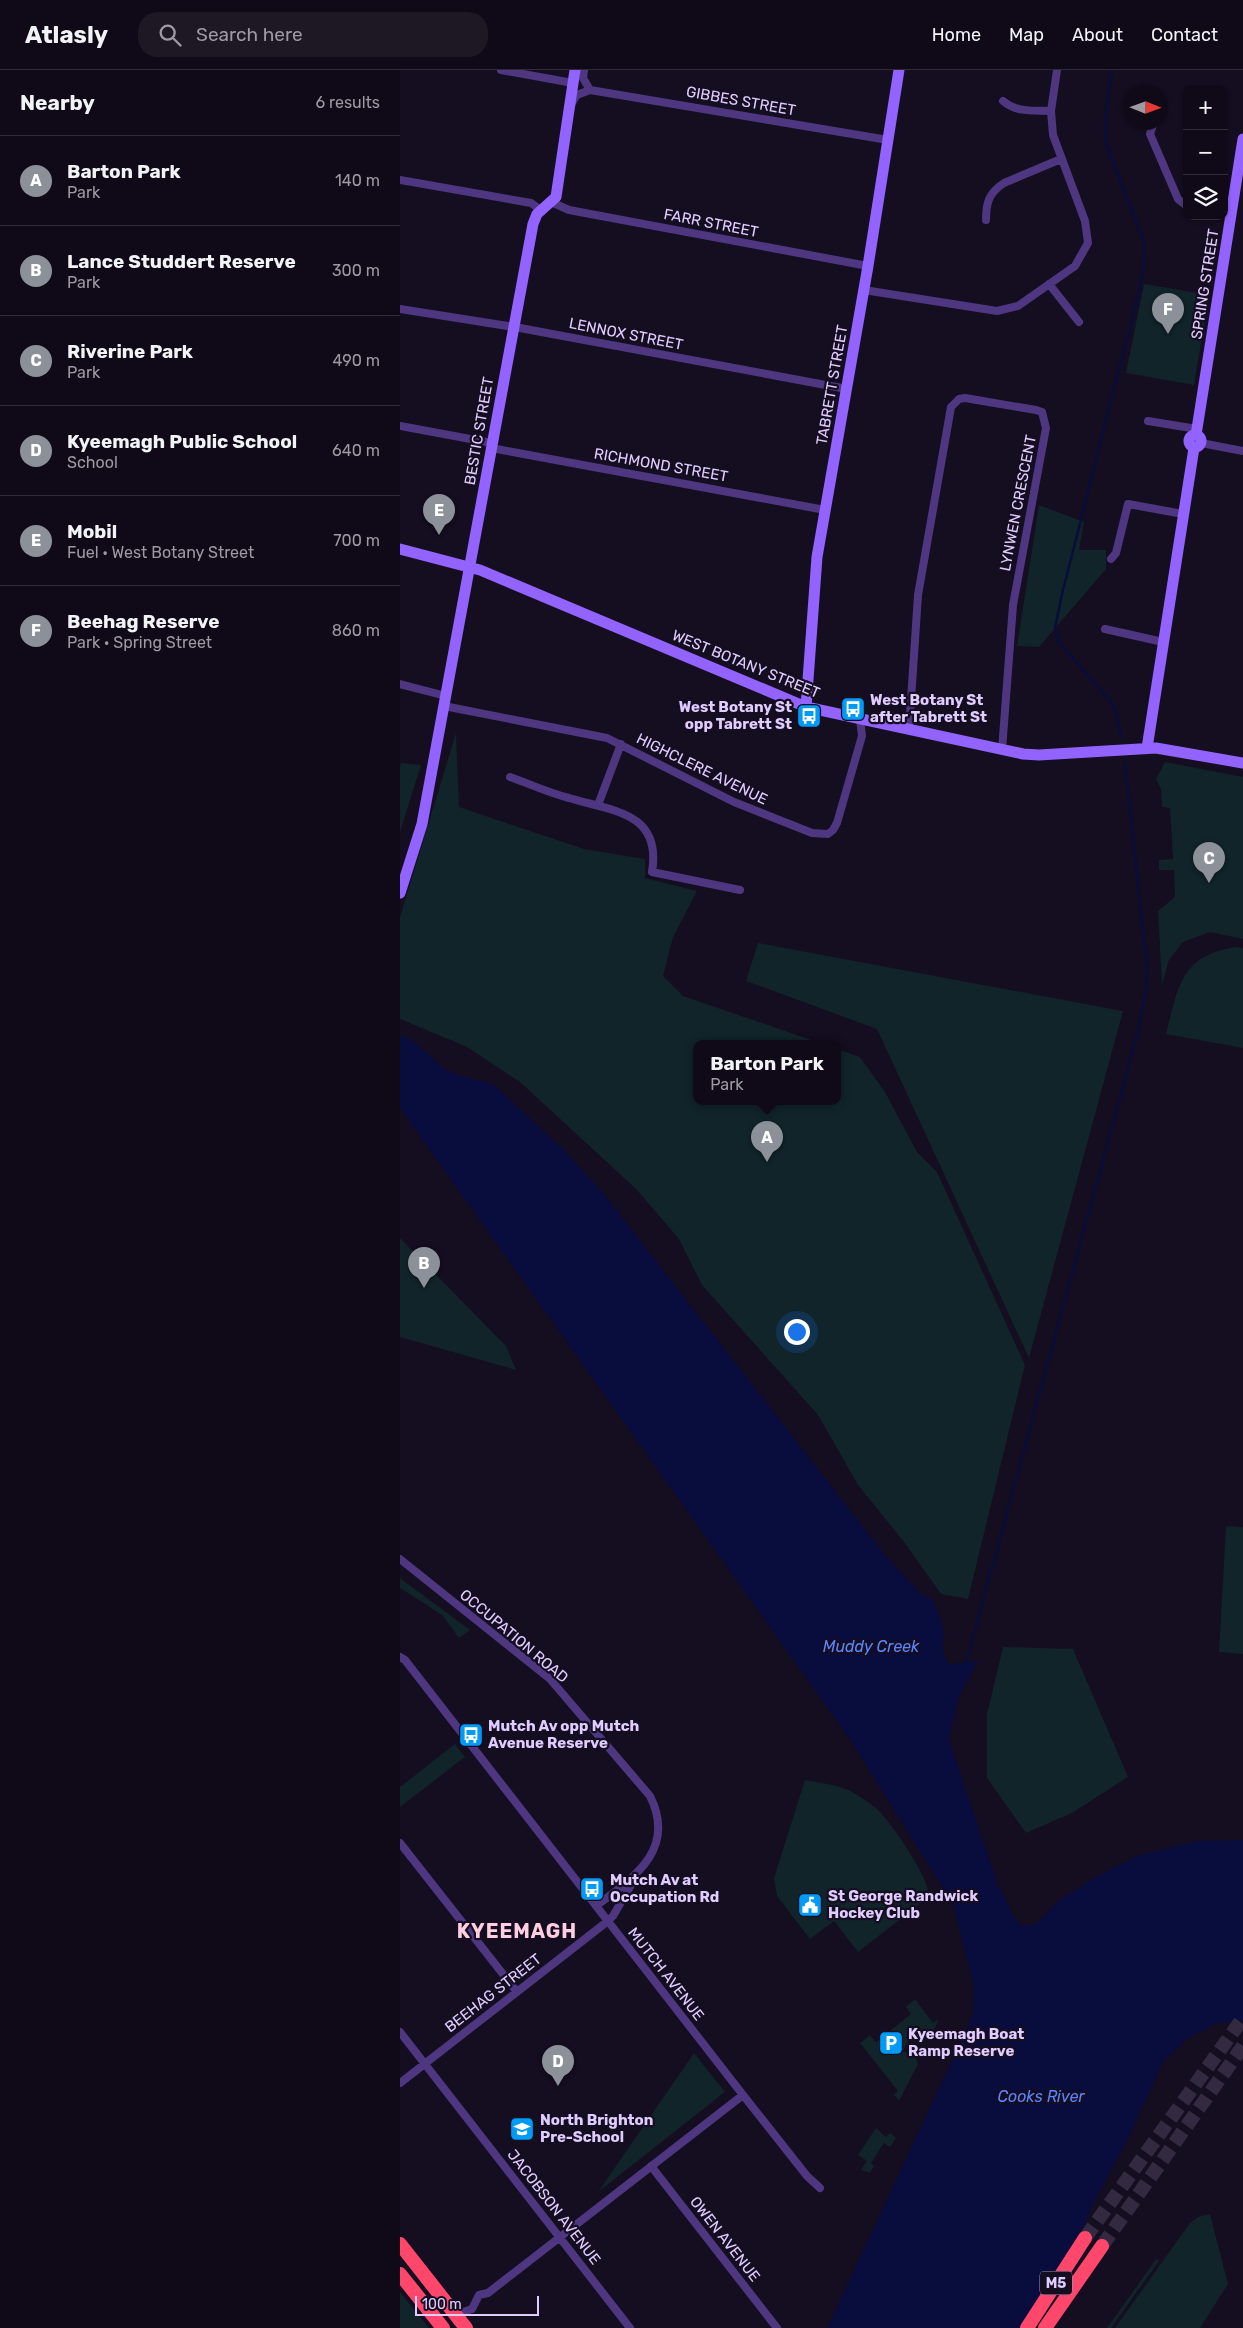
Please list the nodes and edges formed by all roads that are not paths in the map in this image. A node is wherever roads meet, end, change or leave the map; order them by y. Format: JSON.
{"nodes":[{"id":1,"x":501,"y":70,"type":"edge"},
{"id":2,"x":575,"y":70,"type":"edge"},
{"id":3,"x":584,"y":70,"type":"edge"},
{"id":4,"x":899,"y":70,"type":"edge"},
{"id":5,"x":1057,"y":70,"type":"edge"},
{"id":6,"x":572,"y":83,"type":"junction"},
{"id":7,"x":590,"y":90,"type":"junction"},
{"id":8,"x":1003,"y":101,"type":"dead end"},
{"id":9,"x":569,"y":108,"type":"junction"},
{"id":10,"x":1051,"y":111,"type":"junction"},
{"id":11,"x":1151,"y":130,"type":"edge"},
{"id":12,"x":1243,"y":139,"type":"edge"},
{"id":13,"x":888,"y":140,"type":"junction"},
{"id":14,"x":1061,"y":159,"type":"junction"},
{"id":15,"x":400,"y":180,"type":"edge"},
{"id":16,"x":551,"y":202,"type":"junction"},
{"id":17,"x":1183,"y":203,"type":"edge"},
{"id":18,"x":541,"y":210,"type":"junction"},
{"id":19,"x":1228,"y":214,"type":"edge"},
{"id":20,"x":986,"y":220,"type":"dead end"},
{"id":21,"x":1227,"y":220,"type":"edge"},
{"id":22,"x":868,"y":266,"type":"junction"},
{"id":23,"x":1049,"y":284,"type":"junction"},
{"id":24,"x":864,"y":290,"type":"junction"},
{"id":25,"x":400,"y":308,"type":"edge"},
{"id":26,"x":1079,"y":322,"type":"dead end"},
{"id":27,"x":513,"y":328,"type":"junction"},
{"id":28,"x":847,"y":389,"type":"junction"},
{"id":29,"x":1148,"y":421,"type":"dead end"},
{"id":30,"x":400,"y":426,"type":"edge"},
{"id":31,"x":1197,"y":439,"type":"junction"},
{"id":32,"x":492,"y":446,"type":"junction"},
{"id":33,"x":1243,"y":451,"type":"edge"},
{"id":34,"x":826,"y":510,"type":"junction"},
{"id":35,"x":1183,"y":514,"type":"junction"},
{"id":36,"x":400,"y":549,"type":"edge"},
{"id":37,"x":1111,"y":560,"type":"dead end"},
{"id":38,"x":470,"y":567,"type":"junction"},
{"id":39,"x":1105,"y":629,"type":"dead end"},
{"id":40,"x":1163,"y":642,"type":"junction"},
{"id":41,"x":400,"y":684,"type":"edge"},
{"id":42,"x":445,"y":701,"type":"junction"},
{"id":43,"x":806,"y":707,"type":"junction"},
{"id":44,"x":860,"y":719,"type":"junction"},
{"id":45,"x":909,"y":730,"type":"junction"},
{"id":46,"x":621,"y":744,"type":"junction"},
{"id":47,"x":1147,"y":748,"type":"junction"},
{"id":48,"x":1002,"y":750,"type":"junction"},
{"id":49,"x":1243,"y":763,"type":"edge"},
{"id":50,"x":510,"y":777,"type":"dead end"},
{"id":51,"x":598,"y":804,"type":"junction"},
{"id":52,"x":740,"y":890,"type":"dead end"},
{"id":53,"x":400,"y":893,"type":"edge"},
{"id":54,"x":400,"y":1559,"type":"edge"},
{"id":55,"x":400,"y":1657,"type":"edge"},
{"id":56,"x":400,"y":1843,"type":"edge"},
{"id":57,"x":636,"y":1876,"type":"junction"},
{"id":58,"x":596,"y":1906,"type":"junction"},
{"id":59,"x":608,"y":1921,"type":"junction"},
{"id":60,"x":517,"y":1992,"type":"junction"},
{"id":61,"x":400,"y":2032,"type":"edge"},
{"id":62,"x":425,"y":2064,"type":"junction"},
{"id":63,"x":400,"y":2083,"type":"edge"},
{"id":64,"x":743,"y":2095,"type":"junction"},
{"id":65,"x":651,"y":2166,"type":"junction"},
{"id":66,"x":820,"y":2188,"type":"dead end"},
{"id":67,"x":560,"y":2237,"type":"junction"},
{"id":68,"x":1085,"y":2238,"type":"tunnel mouth"},
{"id":69,"x":400,"y":2244,"type":"edge"},
{"id":70,"x":1102,"y":2246,"type":"tunnel mouth"},
{"id":71,"x":400,"y":2274,"type":"edge"},
{"id":72,"x":452,"y":2309,"type":"junction"},
{"id":73,"x":443,"y":2328,"type":"edge"},
{"id":74,"x":466,"y":2328,"type":"edge"},
{"id":75,"x":630,"y":2328,"type":"edge"},
{"id":76,"x":776,"y":2328,"type":"edge"},
{"id":77,"x":1027,"y":2328,"type":"edge"},
{"id":78,"x":1045,"y":2328,"type":"edge"}],
"edges":[{"from":1,"to":6,"type":"street"},
{"from":2,"to":6,"type":"main road"},
{"from":3,"to":7,"type":"street"},
{"from":4,"to":13,"type":"main road","name":"TABRETT STREET"},
{"from":5,"to":10,"type":"street"},
{"from":6,"to":9,"type":"main road"},
{"from":7,"to":9,"type":"street"},
{"from":7,"to":13,"type":"street","name":"GIBBES STREET"},
{"from":8,"to":10,"type":"street"},
{"from":9,"to":16,"type":"main road"},
{"from":10,"to":14,"type":"street"},
{"from":11,"to":17,"type":"street"},
{"from":12,"to":19,"type":"main road","name":"SPRING STREET"},
{"from":13,"to":22,"type":"main road","name":"TABRETT STREET"},
{"from":14,"to":20,"type":"street"},
{"from":14,"to":23,"type":"street"},
{"from":15,"to":18,"type":"street"},
{"from":16,"to":18,"type":"main road","name":"BESTIC STREET"},
{"from":16,"to":22,"type":"street","name":"FARR STREET"},
{"from":18,"to":27,"type":"main road","name":"BESTIC STREET"},
{"from":21,"to":31,"type":"main road","name":"SPRING STREET"},
{"from":22,"to":24,"type":"main road","name":"TABRETT STREET"},
{"from":23,"to":24,"type":"street"},
{"from":23,"to":26,"type":"street"},
{"from":24,"to":28,"type":"main road","name":"TABRETT STREET"},
{"from":25,"to":27,"type":"street","name":"LENNOX STREET"},
{"from":27,"to":28,"type":"street","name":"LENNOX STREET"},
{"from":27,"to":32,"type":"main road","name":"BESTIC STREET"},
{"from":28,"to":34,"type":"main road","name":"TABRETT STREET"},
{"from":29,"to":31,"type":"street"},
{"from":30,"to":32,"type":"street","name":"RICHMOND STREET"},
{"from":31,"to":33,"type":"street"},
{"from":31,"to":35,"type":"main road","name":"SPRING STREET"},
{"from":32,"to":34,"type":"street","name":"RICHMOND STREET"},
{"from":32,"to":38,"type":"main road","name":"BESTIC STREET"},
{"from":34,"to":43,"type":"main road","name":"TABRETT STREET"},
{"from":35,"to":37,"type":"street"},
{"from":35,"to":40,"type":"main road","name":"SPRING STREET"},
{"from":36,"to":38,"type":"main road","name":"WEST BOTANY STREET"},
{"from":38,"to":42,"type":"main road","name":"BESTIC STREET"},
{"from":38,"to":43,"type":"main road","name":"WEST BOTANY STREET"},
{"from":39,"to":40,"type":"street"},
{"from":40,"to":47,"type":"main road","name":"SPRING STREET"},
{"from":41,"to":42,"type":"street","name":"HIGHCLERE AVENUE"},
{"from":42,"to":46,"type":"street","name":"HIGHCLERE AVENUE"},
{"from":42,"to":53,"type":"main road","name":"BESTIC STREET"},
{"from":43,"to":44,"type":"main road","name":"WEST BOTANY STREET"},
{"from":44,"to":45,"type":"main road","name":"WEST BOTANY STREET"},
{"from":44,"to":46,"type":"street","name":"HIGHCLERE AVENUE"},
{"from":45,"to":48,"type":"main road","name":"WEST BOTANY STREET"},
{"from":45,"to":48,"type":"street","name":"LYNWEN CRESCENT"},
{"from":46,"to":51,"type":"street"},
{"from":47,"to":48,"type":"main road","name":"WEST BOTANY STREET"},
{"from":47,"to":49,"type":"main road","name":"WEST BOTANY STREET"},
{"from":50,"to":51,"type":"street"},
{"from":51,"to":52,"type":"street"},
{"from":54,"to":57,"type":"street","name":"OCCUPATION ROAD"},
{"from":55,"to":58,"type":"street","name":"MUTCH AVENUE"},
{"from":56,"to":60,"type":"street"},
{"from":57,"to":58,"type":"street","name":"OCCUPATION ROAD"},
{"from":57,"to":59,"type":"street","name":"BEEHAG STREET"},
{"from":58,"to":59,"type":"street","name":"MUTCH AVENUE"},
{"from":59,"to":60,"type":"street","name":"BEEHAG STREET"},
{"from":59,"to":64,"type":"street","name":"MUTCH AVENUE"},
{"from":60,"to":62,"type":"street","name":"BEEHAG STREET"},
{"from":61,"to":62,"type":"street","name":"JACOBSON AVENUE"},
{"from":62,"to":63,"type":"street","name":"BEEHAG STREET"},
{"from":62,"to":67,"type":"street","name":"JACOBSON AVENUE"},
{"from":64,"to":65,"type":"street"},
{"from":64,"to":66,"type":"street","name":"MUTCH AVENUE"},
{"from":65,"to":67,"type":"street"},
{"from":65,"to":76,"type":"street","name":"OWEN AVENUE"},
{"from":67,"to":72,"type":"street"},
{"from":67,"to":75,"type":"street","name":"JACOBSON AVENUE"},
{"from":68,"to":77,"type":"highway","number":"M5"},
{"from":69,"to":72,"type":"highway"},
{"from":70,"to":78,"type":"highway","number":"M5"},
{"from":71,"to":73,"type":"highway"},
{"from":72,"to":74,"type":"highway"}]}
